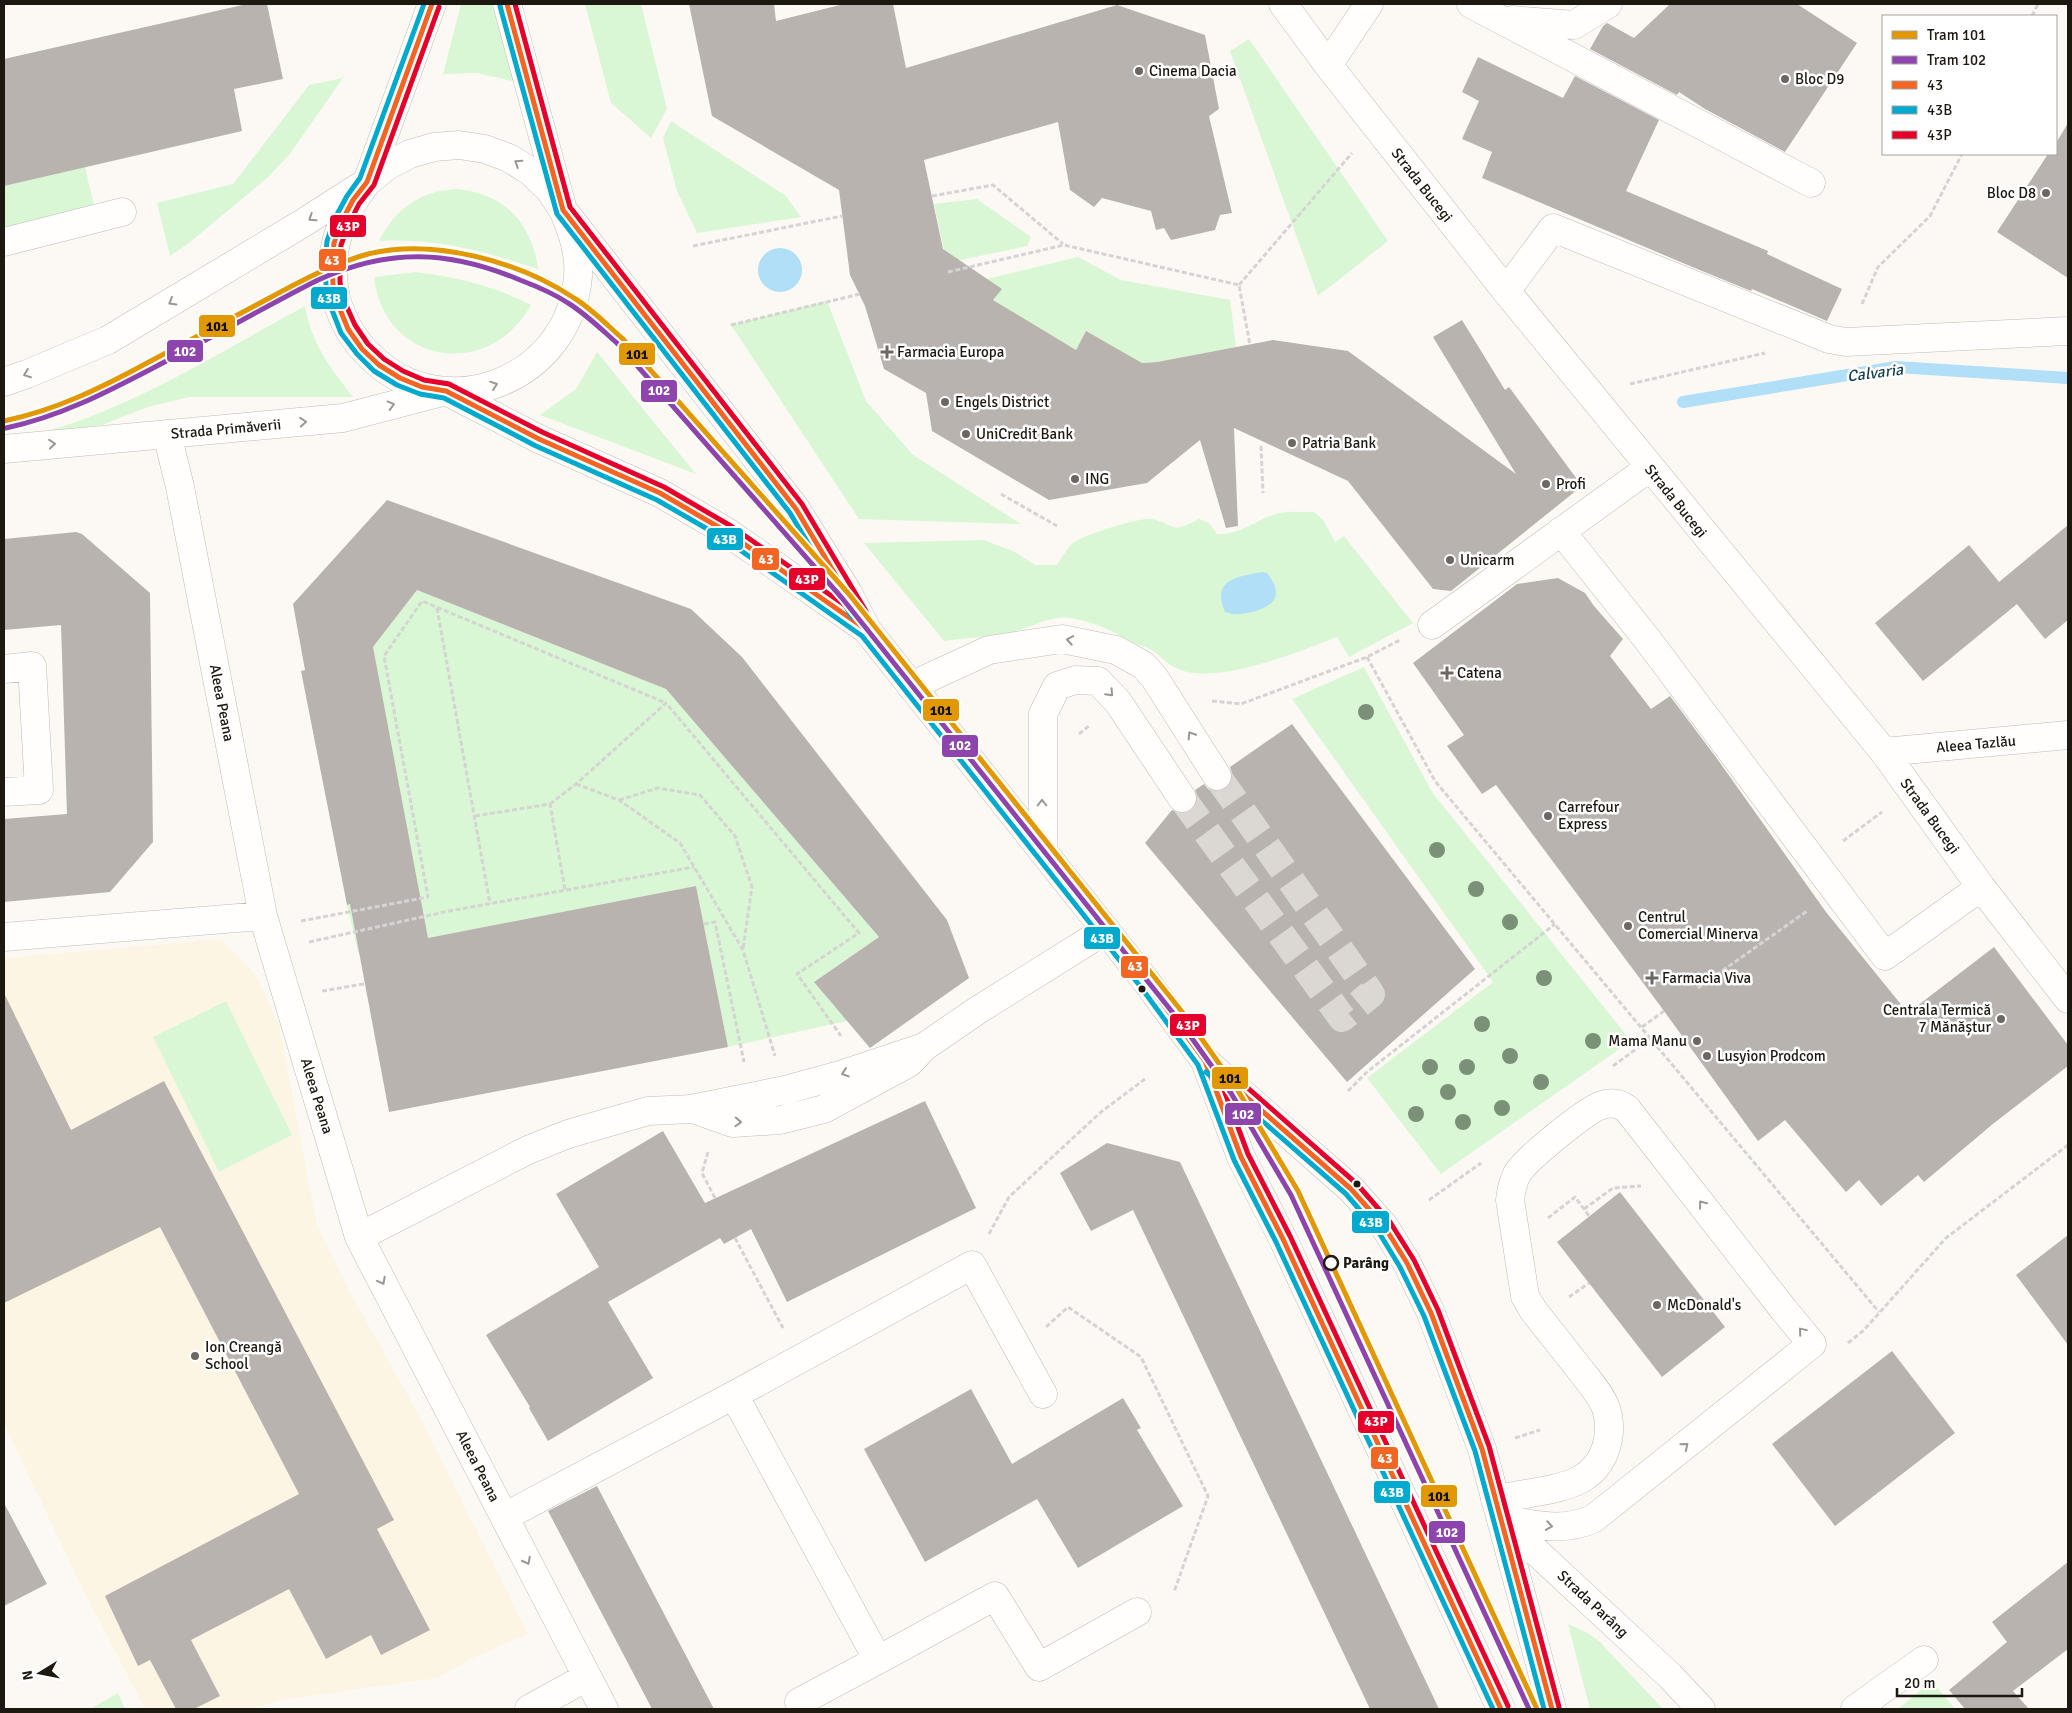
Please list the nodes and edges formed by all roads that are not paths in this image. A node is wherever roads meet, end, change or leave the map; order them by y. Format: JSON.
{"nodes":[{"id":1,"x":432,"y":4,"type":"edge"},
{"id":2,"x":507,"y":4,"type":"edge"},
{"id":3,"x":1283,"y":4,"type":"edge"},
{"id":4,"x":1369,"y":4,"type":"edge"},
{"id":5,"x":1471,"y":4,"type":"edge"},
{"id":6,"x":1608,"y":4,"type":"edge"},
{"id":7,"x":1500,"y":19,"type":"junction"},
{"id":8,"x":1328,"y":65,"type":"junction"},
{"id":9,"x":367,"y":182,"type":"junction"},
{"id":10,"x":1811,"y":183,"type":"dead end"},
{"id":11,"x":563,"y":210,"type":"junction"},
{"id":12,"x":122,"y":212,"type":"dead end"},
{"id":13,"x":4,"y":242,"type":"edge"},
{"id":14,"x":1506,"y":291,"type":"junction"},
{"id":15,"x":2068,"y":331,"type":"edge"},
{"id":16,"x":4,"y":382,"type":"edge"},
{"id":17,"x":446,"y":391,"type":"junction"},
{"id":18,"x":167,"y":434,"type":"junction"},
{"id":19,"x":4,"y":449,"type":"edge"},
{"id":20,"x":1649,"y":468,"type":"junction"},
{"id":21,"x":1561,"y":531,"type":"junction"},
{"id":22,"x":1432,"y":625,"type":"road end"},
{"id":23,"x":868,"y":630,"type":"junction"},
{"id":24,"x":4,"y":669,"type":"edge"},
{"id":25,"x":911,"y":686,"type":"junction"},
{"id":26,"x":2068,"y":735,"type":"edge"},
{"id":27,"x":1884,"y":752,"type":"junction"},
{"id":28,"x":1217,"y":776,"type":"tunnel mouth"},
{"id":29,"x":4,"y":792,"type":"edge"},
{"id":30,"x":1182,"y":798,"type":"tunnel mouth"},
{"id":31,"x":1043,"y":852,"type":"junction"},
{"id":32,"x":1981,"y":886,"type":"junction"},
{"id":33,"x":263,"y":916,"type":"junction"},
{"id":34,"x":1106,"y":930,"type":"junction"},
{"id":35,"x":4,"y":938,"type":"edge"},
{"id":36,"x":2068,"y":999,"type":"edge"},
{"id":37,"x":924,"y":1047,"type":"junction"},
{"id":38,"x":1205,"y":1061,"type":"junction"},
{"id":39,"x":691,"y":1109,"type":"junction"},
{"id":40,"x":359,"y":1237,"type":"junction"},
{"id":41,"x":1043,"y":1394,"type":"dead end"},
{"id":42,"x":734,"y":1395,"type":"junction"},
{"id":43,"x":1498,"y":1509,"type":"junction"},
{"id":44,"x":504,"y":1517,"type":"junction"},
{"id":45,"x":1136,"y":1612,"type":"dead end"},
{"id":46,"x":878,"y":1660,"type":"junction"},
{"id":47,"x":1924,"y":1660,"type":"dead end"},
{"id":48,"x":587,"y":1677,"type":"junction"},
{"id":49,"x":800,"y":1702,"type":"dead end"},
{"id":50,"x":1690,"y":1703,"type":"edge"},
{"id":51,"x":535,"y":1708,"type":"edge"},
{"id":52,"x":604,"y":1709,"type":"edge"},
{"id":53,"x":1501,"y":1709,"type":"edge"},
{"id":54,"x":1552,"y":1709,"type":"edge"},
{"id":55,"x":1855,"y":1709,"type":"edge"}],
"edges":[{"from":1,"to":9,"type":"main road"},
{"from":2,"to":11,"type":"main road"},
{"from":3,"to":8,"type":"main road","name":"Strada Bucegi"},
{"from":4,"to":8,"type":"main road"},
{"from":5,"to":7,"type":"main road"},
{"from":6,"to":7,"type":"main road"},
{"from":7,"to":10,"type":"main road"},
{"from":8,"to":14,"type":"main road","name":"Strada Bucegi"},
{"from":11,"to":9,"type":"main road","name":"Strada Primăverii","one_way":true},
{"from":9,"to":16,"type":"main road","name":"Strada Primăverii","one_way":true},
{"from":9,"to":17,"type":"main road","name":"Strada Primăverii"},
{"from":17,"to":11,"type":"main road","name":"Strada Primăverii","one_way":true},
{"from":11,"to":23,"type":"main road","name":"Strada Primăverii"},
{"from":12,"to":13,"type":"main road"},
{"from":14,"to":15,"type":"main road"},
{"from":14,"to":20,"type":"main road","name":"Strada Bucegi"},
{"from":18,"to":17,"type":"main road","name":"Strada Primăverii","one_way":true},
{"from":17,"to":23,"type":"main road","name":"Strada Primăverii"},
{"from":19,"to":18,"type":"main road","name":"Strada Primăverii","one_way":true},
{"from":18,"to":33,"type":"main road","name":"Aleea Peana"},
{"from":20,"to":21,"type":"main road"},
{"from":20,"to":27,"type":"main road","name":"Strada Bucegi"},
{"from":21,"to":22,"type":"main road"},
{"from":21,"to":32,"type":"main road"},
{"from":23,"to":25,"type":"main road","name":"Strada Primăverii"},
{"from":24,"to":29,"type":"main road"},
{"from":28,"to":25,"type":"main road","one_way":true},
{"from":25,"to":31,"type":"main road","name":"Strada Primăverii"},
{"from":26,"to":27,"type":"main road","name":"Aleea Tazlău"},
{"from":27,"to":32,"type":"main road","name":"Strada Bucegi"},
{"from":31,"to":30,"type":"main road","one_way":true},
{"from":31,"to":34,"type":"main road","name":"Strada Primăverii"},
{"from":32,"to":36,"type":"main road","name":"Strada Bucegi"},
{"from":33,"to":35,"type":"main road"},
{"from":33,"to":40,"type":"main road","name":"Aleea Peana"},
{"from":34,"to":37,"type":"main road"},
{"from":34,"to":38,"type":"main road","name":"Strada Primăverii"},
{"from":37,"to":39,"type":"main road","one_way":true},
{"from":39,"to":37,"type":"main road","one_way":true},
{"from":38,"to":43,"type":"main road","name":"Strada Primăverii"},
{"from":38,"to":53,"type":"main road","name":"Strada Primăverii"},
{"from":39,"to":40,"type":"main road"},
{"from":40,"to":44,"type":"main road","name":"Aleea Peana","one_way":true},
{"from":41,"to":42,"type":"main road"},
{"from":42,"to":44,"type":"main road"},
{"from":42,"to":46,"type":"main road"},
{"from":43,"to":43,"type":"main road","one_way":true},
{"from":43,"to":50,"type":"main road","name":"Strada Parâng"},
{"from":43,"to":54,"type":"main road","name":"Strada Primăverii"},
{"from":44,"to":48,"type":"main road","name":"Aleea Peana","one_way":true},
{"from":45,"to":46,"type":"main road"},
{"from":46,"to":49,"type":"main road"},
{"from":47,"to":55,"type":"main road"},
{"from":48,"to":51,"type":"main road"},
{"from":48,"to":52,"type":"main road","name":"Aleea Peana"}]}
